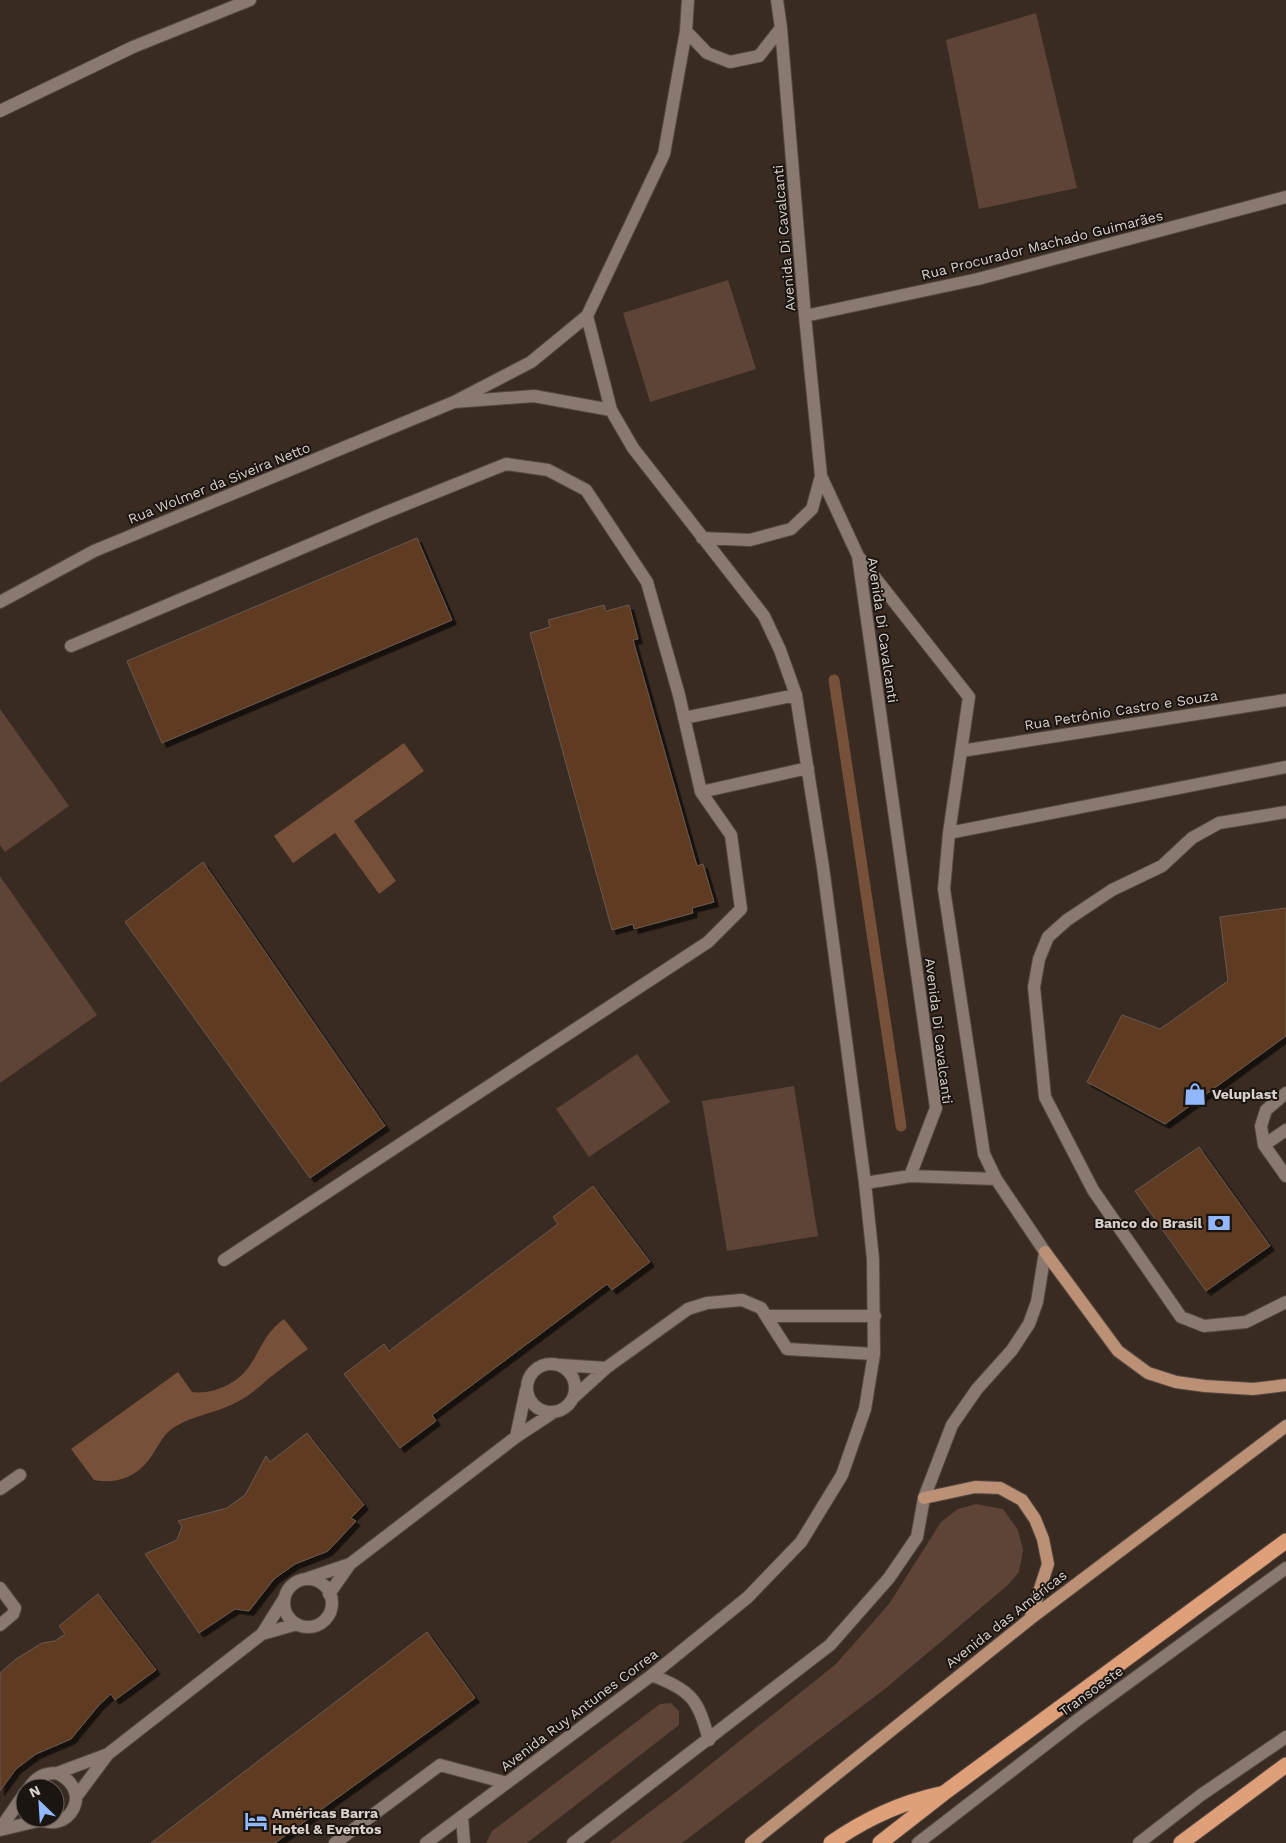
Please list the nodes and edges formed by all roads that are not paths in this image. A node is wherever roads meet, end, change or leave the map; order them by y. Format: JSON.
{"nodes":[{"id":1,"x":250,"y":0,"type":"edge"},
{"id":2,"x":688,"y":0,"type":"edge"},
{"id":3,"x":777,"y":0,"type":"edge"},
{"id":4,"x":782,"y":28,"type":"junction"},
{"id":5,"x":686,"y":31,"type":"junction"},
{"id":6,"x":0,"y":111,"type":"edge"},
{"id":7,"x":1286,"y":197,"type":"edge"},
{"id":8,"x":587,"y":316,"type":"junction"},
{"id":9,"x":805,"y":316,"type":"junction"},
{"id":10,"x":454,"y":402,"type":"junction"},
{"id":11,"x":611,"y":410,"type":"junction"},
{"id":12,"x":821,"y":476,"type":"junction"},
{"id":13,"x":702,"y":538,"type":"junction"},
{"id":14,"x":858,"y":556,"type":"junction"},
{"id":15,"x":0,"y":602,"type":"edge"},
{"id":16,"x":71,"y":646,"type":"dead end"},
{"id":17,"x":794,"y":689,"type":"junction"},
{"id":18,"x":1286,"y":700,"type":"edge"},
{"id":19,"x":684,"y":718,"type":"junction"},
{"id":20,"x":961,"y":751,"type":"junction"},
{"id":21,"x":1286,"y":767,"type":"edge"},
{"id":22,"x":808,"y":768,"type":"junction"},
{"id":23,"x":701,"y":792,"type":"junction"},
{"id":24,"x":1286,"y":812,"type":"edge"},
{"id":25,"x":949,"y":833,"type":"junction"},
{"id":26,"x":1286,"y":1094,"type":"edge"},
{"id":27,"x":1286,"y":1130,"type":"edge"},
{"id":28,"x":1264,"y":1145,"type":"junction"},
{"id":29,"x":910,"y":1176,"type":"junction"},
{"id":30,"x":1286,"y":1176,"type":"edge"},
{"id":31,"x":996,"y":1179,"type":"junction"},
{"id":32,"x":864,"y":1184,"type":"junction"},
{"id":33,"x":1045,"y":1252,"type":"junction"},
{"id":34,"x":224,"y":1260,"type":"dead end"},
{"id":35,"x":1286,"y":1302,"type":"edge"},
{"id":36,"x":766,"y":1316,"type":"junction"},
{"id":37,"x":875,"y":1316,"type":"junction"},
{"id":38,"x":874,"y":1354,"type":"junction"},
{"id":39,"x":561,"y":1365,"type":"junction"},
{"id":40,"x":606,"y":1368,"type":"junction"},
{"id":41,"x":1286,"y":1385,"type":"edge"},
{"id":42,"x":526,"y":1388,"type":"junction"},
{"id":43,"x":573,"y":1398,"type":"junction"},
{"id":44,"x":554,"y":1412,"type":"junction"},
{"id":45,"x":1286,"y":1426,"type":"edge"},
{"id":46,"x":516,"y":1437,"type":"junction"},
{"id":47,"x":20,"y":1475,"type":"dead end"},
{"id":48,"x":0,"y":1489,"type":"edge"},
{"id":49,"x":924,"y":1498,"type":"junction"},
{"id":50,"x":1286,"y":1541,"type":"edge"},
{"id":51,"x":350,"y":1564,"type":"junction"},
{"id":52,"x":1286,"y":1568,"type":"edge"},
{"id":53,"x":306,"y":1580,"type":"junction"},
{"id":54,"x":0,"y":1588,"type":"edge"},
{"id":55,"x":329,"y":1594,"type":"junction"},
{"id":56,"x":284,"y":1599,"type":"junction"},
{"id":57,"x":1030,"y":1619,"type":"junction"},
{"id":58,"x":296,"y":1624,"type":"junction"},
{"id":59,"x":0,"y":1625,"type":"edge"},
{"id":60,"x":262,"y":1634,"type":"junction"},
{"id":61,"x":652,"y":1675,"type":"junction"},
{"id":62,"x":1286,"y":1737,"type":"edge"},
{"id":63,"x":709,"y":1740,"type":"junction"},
{"id":64,"x":108,"y":1754,"type":"junction"},
{"id":65,"x":1286,"y":1765,"type":"edge"},
{"id":66,"x":57,"y":1773,"type":"junction"},
{"id":67,"x":38,"y":1778,"type":"edge"},
{"id":68,"x":507,"y":1782,"type":"junction"},
{"id":69,"x":944,"y":1793,"type":"junction"},
{"id":70,"x":76,"y":1797,"type":"junction"},
{"id":71,"x":15,"y":1807,"type":"edge"},
{"id":72,"x":462,"y":1816,"type":"junction"},
{"id":73,"x":65,"y":1818,"type":"edge"},
{"id":74,"x":15,"y":1825,"type":"edge"},
{"id":75,"x":0,"y":1829,"type":"edge"},
{"id":76,"x":1186,"y":1841,"type":"edge"},
{"id":77,"x":335,"y":1843,"type":"edge"},
{"id":78,"x":426,"y":1843,"type":"edge"},
{"id":79,"x":464,"y":1843,"type":"edge"},
{"id":80,"x":574,"y":1843,"type":"edge"},
{"id":81,"x":751,"y":1843,"type":"edge"},
{"id":82,"x":831,"y":1843,"type":"edge"},
{"id":83,"x":880,"y":1843,"type":"edge"},
{"id":84,"x":918,"y":1843,"type":"edge"},
{"id":85,"x":1139,"y":1843,"type":"edge"}],
"edges":[{"from":1,"to":6,"type":"street"},
{"from":2,"to":5,"type":"street"},
{"from":3,"to":4,"type":"street","name":"Avenida Di Cavalcanti"},
{"from":4,"to":5,"type":"street"},
{"from":4,"to":9,"type":"street","name":"Avenida Di Cavalcanti"},
{"from":5,"to":8,"type":"street"},
{"from":7,"to":9,"type":"street","name":"Rua Procurador Machado Guimarães"},
{"from":8,"to":10,"type":"street"},
{"from":8,"to":11,"type":"street"},
{"from":9,"to":12,"type":"street","name":"Avenida Di Cavalcanti"},
{"from":10,"to":11,"type":"street"},
{"from":10,"to":15,"type":"street","name":"Rua Wolmer da Siveira Netto"},
{"from":11,"to":13,"type":"street"},
{"from":12,"to":13,"type":"street"},
{"from":12,"to":14,"type":"street","name":"Avenida Di Cavalcanti"},
{"from":13,"to":17,"type":"street"},
{"from":14,"to":20,"type":"street","name":"Avenida Di Cavalcanti"},
{"from":14,"to":29,"type":"street","name":"Avenida Di Cavalcanti"},
{"from":16,"to":19,"type":"street"},
{"from":17,"to":19,"type":"street"},
{"from":17,"to":22,"type":"street"},
{"from":18,"to":20,"type":"street","name":"Rua Petrônio Castro e Souza"},
{"from":19,"to":23,"type":"street"},
{"from":20,"to":25,"type":"street","name":"Avenida Di Cavalcanti"},
{"from":21,"to":25,"type":"street"},
{"from":22,"to":23,"type":"street"},
{"from":22,"to":32,"type":"street"},
{"from":23,"to":34,"type":"street"},
{"from":24,"to":35,"type":"street"},
{"from":25,"to":31,"type":"street","name":"Avenida Di Cavalcanti"},
{"from":26,"to":28,"type":"street"},
{"from":27,"to":28,"type":"street"},
{"from":28,"to":30,"type":"street"},
{"from":29,"to":31,"type":"street"},
{"from":29,"to":32,"type":"street"},
{"from":31,"to":33,"type":"street","name":"Avenida Di Cavalcanti"},
{"from":32,"to":37,"type":"street"},
{"from":33,"to":41,"type":"main road"},
{"from":33,"to":49,"type":"street"},
{"from":36,"to":37,"type":"street"},
{"from":36,"to":38,"type":"street"},
{"from":36,"to":40,"type":"street"},
{"from":37,"to":38,"type":"street"},
{"from":38,"to":61,"type":"street","name":"Avenida Ruy Antunes Correa"},
{"from":39,"to":40,"type":"street"},
{"from":39,"to":42,"type":"street"},
{"from":39,"to":43,"type":"street"},
{"from":40,"to":43,"type":"street"},
{"from":42,"to":44,"type":"street"},
{"from":42,"to":46,"type":"street"},
{"from":43,"to":44,"type":"street"},
{"from":44,"to":46,"type":"street"},
{"from":45,"to":57,"type":"main road","name":"Avenida das Américas"},
{"from":46,"to":51,"type":"street"},
{"from":47,"to":48,"type":"street"},
{"from":49,"to":57,"type":"main road"},
{"from":49,"to":63,"type":"street"},
{"from":50,"to":69,"type":"highway"},
{"from":51,"to":53,"type":"street"},
{"from":51,"to":55,"type":"street"},
{"from":52,"to":84,"type":"street","name":"Transoeste"},
{"from":53,"to":55,"type":"street"},
{"from":53,"to":56,"type":"street"},
{"from":54,"to":59,"type":"street"},
{"from":55,"to":58,"type":"street"},
{"from":56,"to":58,"type":"street"},
{"from":56,"to":60,"type":"street"},
{"from":57,"to":81,"type":"main road","name":"Avenida das Américas"},
{"from":58,"to":60,"type":"street"},
{"from":60,"to":64,"type":"street"},
{"from":61,"to":63,"type":"street"},
{"from":61,"to":68,"type":"street","name":"Avenida Ruy Antunes Correa"},
{"from":62,"to":85,"type":"street"},
{"from":63,"to":80,"type":"street"},
{"from":64,"to":66,"type":"street"},
{"from":64,"to":70,"type":"street"},
{"from":65,"to":76,"type":"highway"},
{"from":66,"to":67,"type":"street"},
{"from":66,"to":70,"type":"street"},
{"from":68,"to":72,"type":"street","name":"Avenida Ruy Antunes Correa"},
{"from":68,"to":77,"type":"street"},
{"from":69,"to":82,"type":"highway"},
{"from":69,"to":83,"type":"highway"},
{"from":70,"to":73,"type":"street"},
{"from":71,"to":75,"type":"street"},
{"from":72,"to":78,"type":"street","name":"Avenida Ruy Antunes Correa"},
{"from":72,"to":79,"type":"street"},
{"from":74,"to":75,"type":"street"}]}
